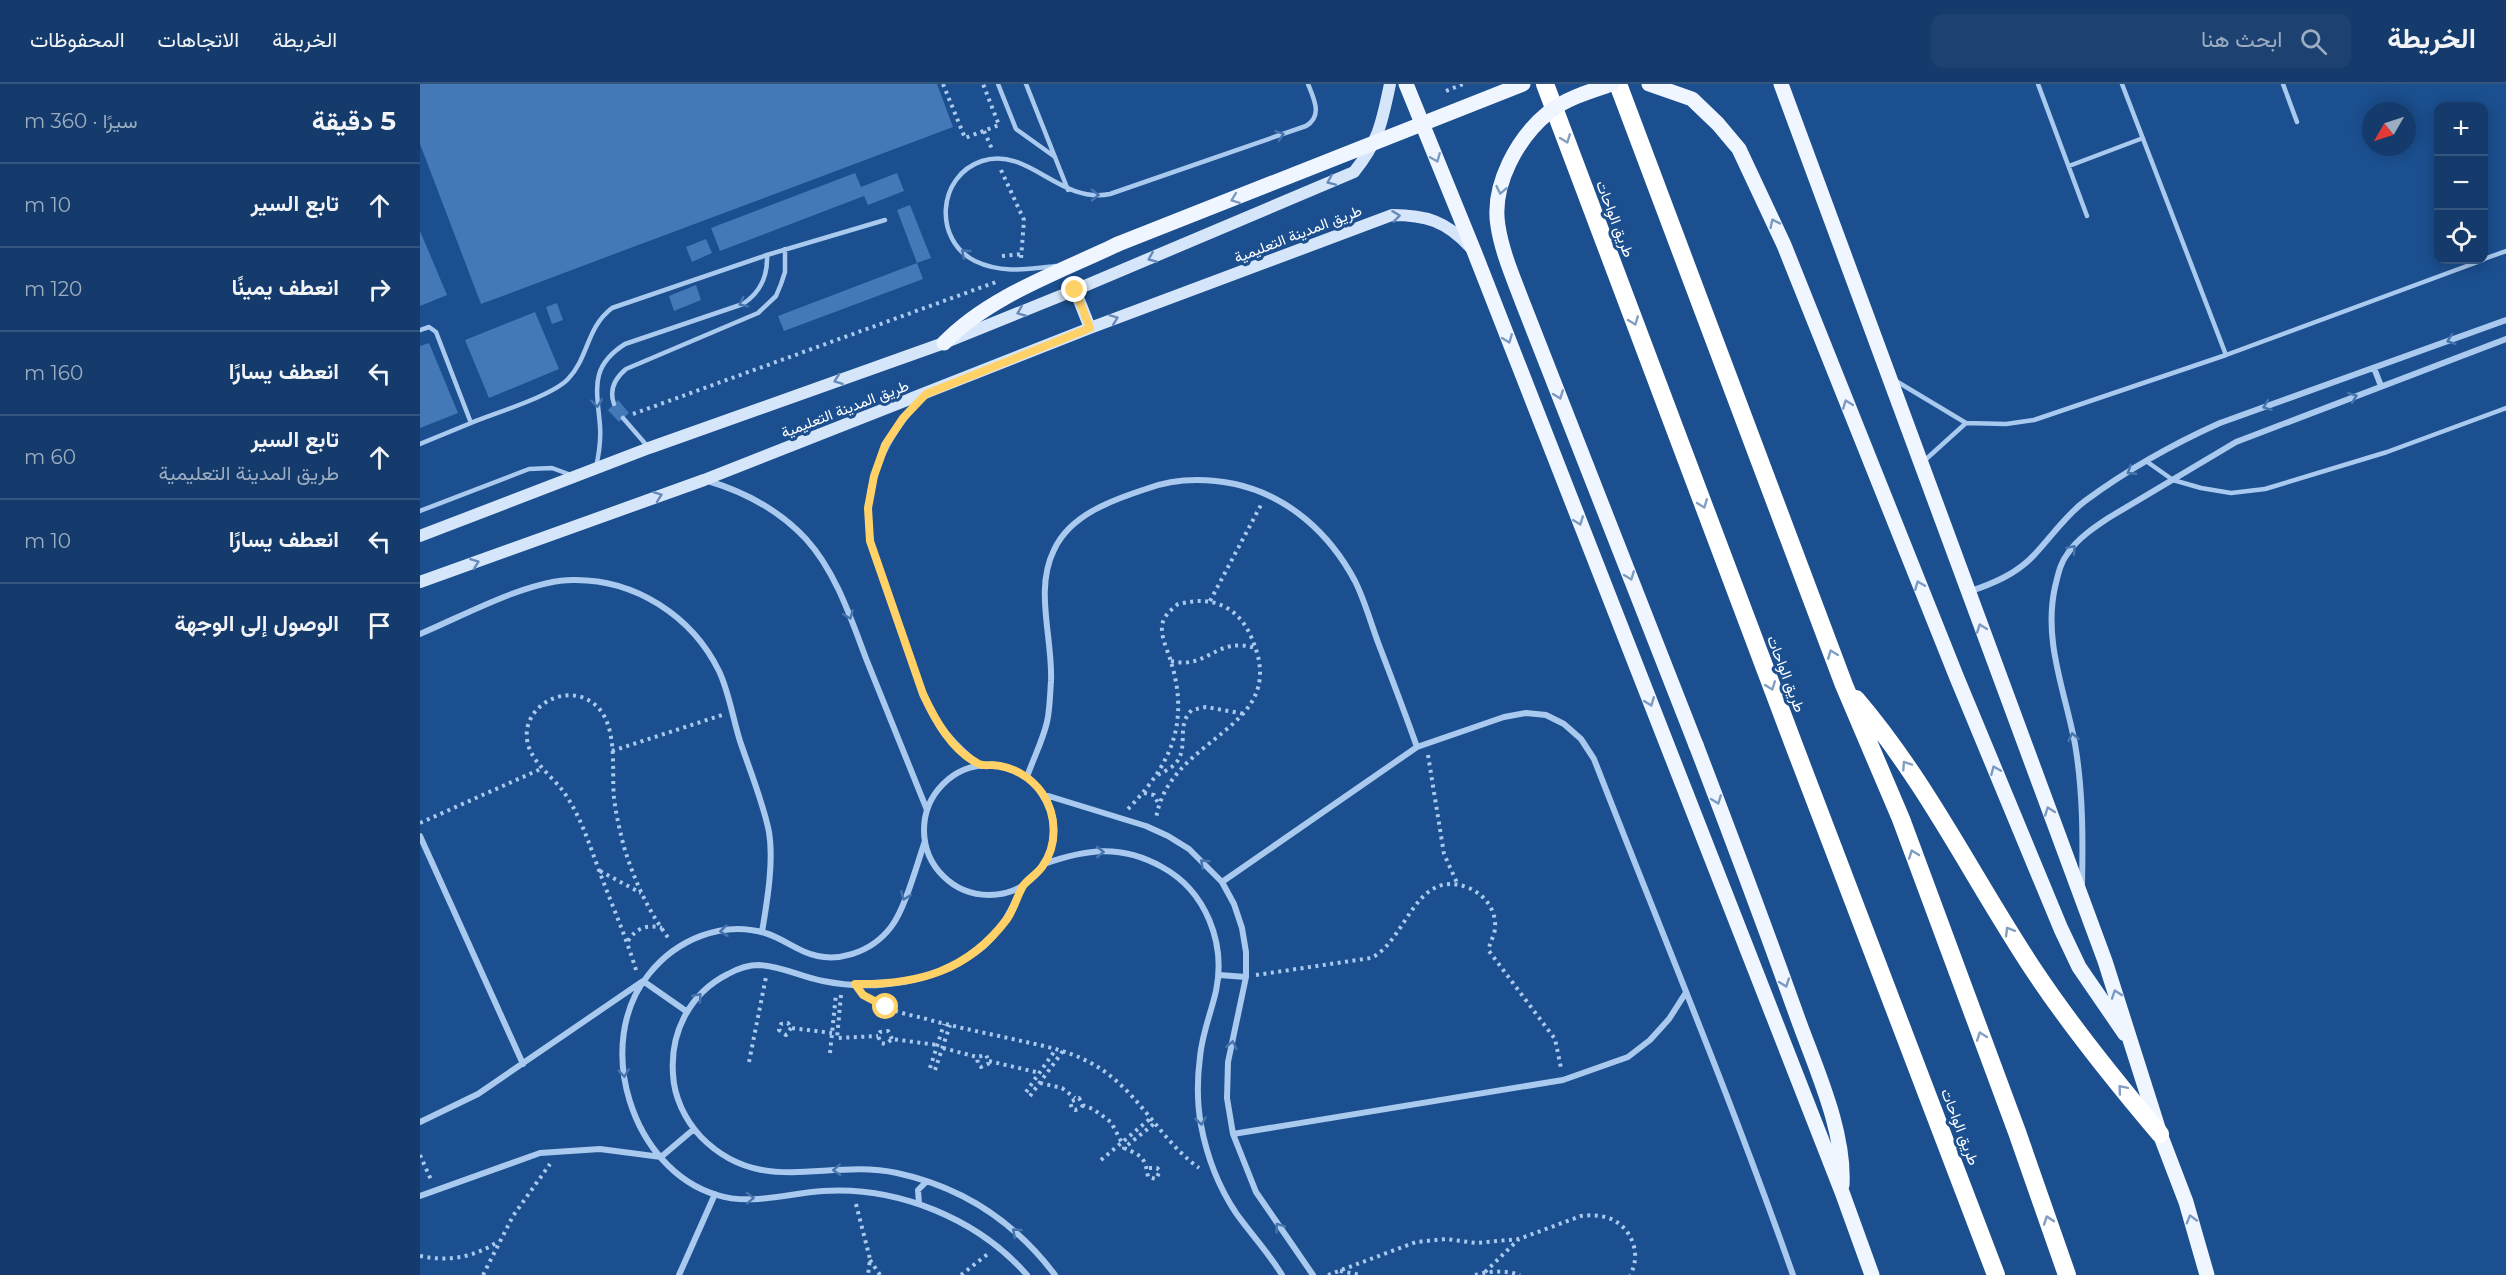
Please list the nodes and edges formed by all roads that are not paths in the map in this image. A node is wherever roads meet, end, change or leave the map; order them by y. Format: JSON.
{"nodes":[{"id":1,"x":998,"y":84,"type":"edge"},
{"id":2,"x":1026,"y":84,"type":"edge"},
{"id":3,"x":1308,"y":84,"type":"edge"},
{"id":4,"x":1390,"y":84,"type":"edge"},
{"id":5,"x":1406,"y":84,"type":"edge"},
{"id":6,"x":1523,"y":84,"type":"edge"},
{"id":7,"x":1545,"y":84,"type":"edge"},
{"id":8,"x":1612,"y":84,"type":"edge"},
{"id":9,"x":1618,"y":84,"type":"edge"},
{"id":10,"x":1649,"y":84,"type":"edge"},
{"id":11,"x":1780,"y":84,"type":"edge"},
{"id":12,"x":2038,"y":84,"type":"edge"},
{"id":13,"x":2122,"y":84,"type":"edge"},
{"id":14,"x":2283,"y":84,"type":"edge"},
{"id":15,"x":2297,"y":122,"type":"dead end"},
{"id":16,"x":2143,"y":138,"type":"junction"},
{"id":17,"x":1055,"y":157,"type":"junction"},
{"id":18,"x":2068,"y":166,"type":"junction"},
{"id":19,"x":1068,"y":190,"type":"junction"},
{"id":20,"x":2087,"y":216,"type":"dead end"},
{"id":21,"x":885,"y":220,"type":"dead end"},
{"id":22,"x":785,"y":249,"type":"junction"},
{"id":23,"x":1474,"y":251,"type":"junction"},
{"id":24,"x":2506,"y":251,"type":"edge"},
{"id":25,"x":767,"y":255,"type":"junction"},
{"id":26,"x":2488,"y":258,"type":"edge"},
{"id":27,"x":1078,"y":263,"type":"junction"},
{"id":28,"x":2472,"y":264,"type":"edge"},
{"id":29,"x":1075,"y":290,"type":"junction"},
{"id":30,"x":2506,"y":321,"type":"edge"},
{"id":31,"x":1090,"y":328,"type":"junction"},
{"id":32,"x":420,"y":330,"type":"edge"},
{"id":33,"x":2506,"y":339,"type":"edge"},
{"id":34,"x":944,"y":343,"type":"junction"},
{"id":35,"x":2226,"y":355,"type":"junction"},
{"id":36,"x":2374,"y":368,"type":"junction"},
{"id":37,"x":1888,"y":377,"type":"junction"},
{"id":38,"x":2381,"y":386,"type":"junction"},
{"id":39,"x":926,"y":394,"type":"junction"},
{"id":40,"x":614,"y":405,"type":"dead end"},
{"id":41,"x":2506,"y":408,"type":"edge"},
{"id":42,"x":623,"y":418,"type":"road end"},
{"id":43,"x":471,"y":423,"type":"junction"},
{"id":44,"x":1966,"y":423,"type":"junction"},
{"id":45,"x":420,"y":444,"type":"edge"},
{"id":46,"x":649,"y":448,"type":"junction"},
{"id":47,"x":2146,"y":461,"type":"junction"},
{"id":48,"x":1922,"y":463,"type":"junction"},
{"id":49,"x":596,"y":468,"type":"junction"},
{"id":50,"x":573,"y":477,"type":"junction"},
{"id":51,"x":704,"y":480,"type":"junction"},
{"id":52,"x":2173,"y":480,"type":"junction"},
{"id":53,"x":420,"y":511,"type":"edge"},
{"id":54,"x":420,"y":536,"type":"edge"},
{"id":55,"x":420,"y":582,"type":"edge"},
{"id":56,"x":1967,"y":592,"type":"junction"},
{"id":57,"x":420,"y":634,"type":"edge"},
{"id":58,"x":1844,"y":685,"type":"junction"},
{"id":59,"x":1417,"y":747,"type":"junction"},
{"id":60,"x":981,"y":766,"type":"junction"},
{"id":61,"x":1027,"y":777,"type":"junction"},
{"id":62,"x":1042,"y":794,"type":"junction"},
{"id":63,"x":927,"y":810,"type":"junction"},
{"id":64,"x":420,"y":836,"type":"edge"},
{"id":65,"x":925,"y":841,"type":"junction"},
{"id":66,"x":1044,"y":864,"type":"junction"},
{"id":67,"x":1222,"y":882,"type":"junction"},
{"id":68,"x":1024,"y":884,"type":"junction"},
{"id":69,"x":2082,"y":900,"type":"junction"},
{"id":70,"x":762,"y":932,"type":"junction"},
{"id":71,"x":1219,"y":975,"type":"junction"},
{"id":72,"x":1246,"y":977,"type":"junction"},
{"id":73,"x":641,"y":982,"type":"junction"},
{"id":74,"x":1685,"y":994,"type":"junction"},
{"id":75,"x":686,"y":1011,"type":"junction"},
{"id":76,"x":2134,"y":1046,"type":"junction"},
{"id":77,"x":523,"y":1064,"type":"junction"},
{"id":78,"x":420,"y":1122,"type":"edge"},
{"id":79,"x":694,"y":1129,"type":"junction"},
{"id":80,"x":1233,"y":1134,"type":"junction"},
{"id":81,"x":2160,"y":1134,"type":"junction"},
{"id":82,"x":661,"y":1157,"type":"junction"},
{"id":83,"x":926,"y":1182,"type":"junction"},
{"id":84,"x":1842,"y":1192,"type":"junction"},
{"id":85,"x":715,"y":1194,"type":"junction"},
{"id":86,"x":420,"y":1196,"type":"edge"},
{"id":87,"x":919,"y":1204,"type":"junction"},
{"id":88,"x":679,"y":1275,"type":"edge"},
{"id":89,"x":1027,"y":1275,"type":"edge"},
{"id":90,"x":1055,"y":1275,"type":"edge"},
{"id":91,"x":1282,"y":1275,"type":"edge"},
{"id":92,"x":1313,"y":1275,"type":"edge"},
{"id":93,"x":1793,"y":1275,"type":"edge"},
{"id":94,"x":1872,"y":1275,"type":"edge"},
{"id":95,"x":1996,"y":1275,"type":"edge"},
{"id":96,"x":2067,"y":1275,"type":"edge"},
{"id":97,"x":2207,"y":1275,"type":"edge"}],
"edges":[{"from":1,"to":17,"type":"lane"},
{"from":2,"to":17,"type":"lane"},
{"from":19,"to":3,"type":"lane","one_way":true},
{"from":4,"to":29,"type":"street","name":"طريق المدينة التعليمية","one_way":true},
{"from":5,"to":23,"type":"main road","one_way":true},
{"from":6,"to":27,"type":"main road","one_way":true,"bridge":true},
{"from":7,"to":95,"type":"highway","name":"طريق الواحات","one_way":true},
{"from":8,"to":84,"type":"main road","one_way":true,"bridge":true},
{"from":58,"to":9,"type":"highway","one_way":true},
{"from":76,"to":10,"type":"main road","one_way":true},
{"from":11,"to":37,"type":"main road"},
{"from":12,"to":18,"type":"lane"},
{"from":13,"to":16,"type":"lane"},
{"from":14,"to":15,"type":"lane"},
{"from":16,"to":18,"type":"lane"},
{"from":16,"to":35,"type":"lane"},
{"from":17,"to":19,"type":"lane"},
{"from":18,"to":20,"type":"lane"},
{"from":27,"to":19,"type":"lane","one_way":true},
{"from":21,"to":22,"type":"lane"},
{"from":22,"to":25,"type":"lane"},
{"from":22,"to":40,"type":"lane"},
{"from":31,"to":23,"type":"street","name":"طريق المدينة التعليمية","one_way":true},
{"from":23,"to":84,"type":"main road","one_way":true},
{"from":24,"to":26,"type":"lane"},
{"from":25,"to":43,"type":"lane"},
{"from":25,"to":49,"type":"lane","one_way":true},
{"from":27,"to":34,"type":"main road"},
{"from":28,"to":35,"type":"lane"},
{"from":29,"to":31,"type":"street"},
{"from":29,"to":34,"type":"street","name":"طريق المدينة التعليمية","one_way":true},
{"from":30,"to":36,"type":"street","one_way":true},
{"from":31,"to":39,"type":"street","name":"طريق المدينة التعليمية"},
{"from":32,"to":43,"type":"lane"},
{"from":33,"to":38,"type":"street"},
{"from":34,"to":46,"type":"street","name":"طريق المدينة التعليمية","one_way":true},
{"from":35,"to":44,"type":"lane"},
{"from":36,"to":38,"type":"street"},
{"from":36,"to":47,"type":"street","one_way":true},
{"from":37,"to":44,"type":"lane"},
{"from":37,"to":48,"type":"main road"},
{"from":52,"to":38,"type":"street","one_way":true},
{"from":39,"to":51,"type":"street","name":"طريق المدينة التعليمية"},
{"from":39,"to":60,"type":"street"},
{"from":41,"to":52,"type":"lane"},
{"from":42,"to":46,"type":"lane"},
{"from":43,"to":45,"type":"lane"},
{"from":44,"to":48,"type":"lane"},
{"from":46,"to":49,"type":"street","name":"طريق المدينة التعليمية"},
{"from":47,"to":52,"type":"lane"},
{"from":47,"to":56,"type":"street","one_way":true},
{"from":48,"to":56,"type":"main road"},
{"from":49,"to":50,"type":"street","name":"طريق المدينة التعليمية"},
{"from":50,"to":53,"type":"lane"},
{"from":50,"to":54,"type":"street","name":"طريق المدينة التعليمية"},
{"from":55,"to":51,"type":"street","name":"طريق المدينة التعليمية","one_way":true},
{"from":51,"to":63,"type":"street","one_way":true},
{"from":69,"to":52,"type":"street","one_way":true},
{"from":69,"to":56,"type":"main road","one_way":true},
{"from":57,"to":70,"type":"street"},
{"from":81,"to":58,"type":"highway","one_way":true},
{"from":96,"to":58,"type":"highway","one_way":true},
{"from":59,"to":61,"type":"street"},
{"from":59,"to":67,"type":"street"},
{"from":59,"to":74,"type":"street"},
{"from":60,"to":61,"type":"street"},
{"from":60,"to":63,"type":"street"},
{"from":61,"to":62,"type":"street"},
{"from":62,"to":66,"type":"street"},
{"from":67,"to":62,"type":"street","one_way":true},
{"from":63,"to":65,"type":"street"},
{"from":64,"to":77,"type":"street"},
{"from":65,"to":68,"type":"street"},
{"from":65,"to":70,"type":"street","one_way":true},
{"from":66,"to":68,"type":"street"},
{"from":66,"to":71,"type":"street","one_way":true},
{"from":67,"to":72,"type":"street"},
{"from":75,"to":68,"type":"street","one_way":true},
{"from":76,"to":69,"type":"main road","one_way":true},
{"from":70,"to":73,"type":"street","one_way":true},
{"from":71,"to":72,"type":"street"},
{"from":71,"to":91,"type":"street","one_way":true},
{"from":80,"to":72,"type":"street","one_way":true},
{"from":73,"to":75,"type":"street"},
{"from":73,"to":77,"type":"street"},
{"from":73,"to":82,"type":"street","one_way":true},
{"from":74,"to":80,"type":"street"},
{"from":74,"to":93,"type":"street"},
{"from":75,"to":79,"type":"street"},
{"from":76,"to":81,"type":"main road"},
{"from":77,"to":78,"type":"street"},
{"from":79,"to":82,"type":"street"},
{"from":83,"to":79,"type":"street","one_way":true},
{"from":92,"to":80,"type":"street","one_way":true},
{"from":97,"to":81,"type":"main road","one_way":true},
{"from":82,"to":85,"type":"street"},
{"from":82,"to":86,"type":"street"},
{"from":83,"to":87,"type":"street"},
{"from":90,"to":83,"type":"street","one_way":true},
{"from":84,"to":94,"type":"main road"},
{"from":85,"to":87,"type":"street","one_way":true},
{"from":85,"to":88,"type":"street"},
{"from":87,"to":89,"type":"street"}]}
